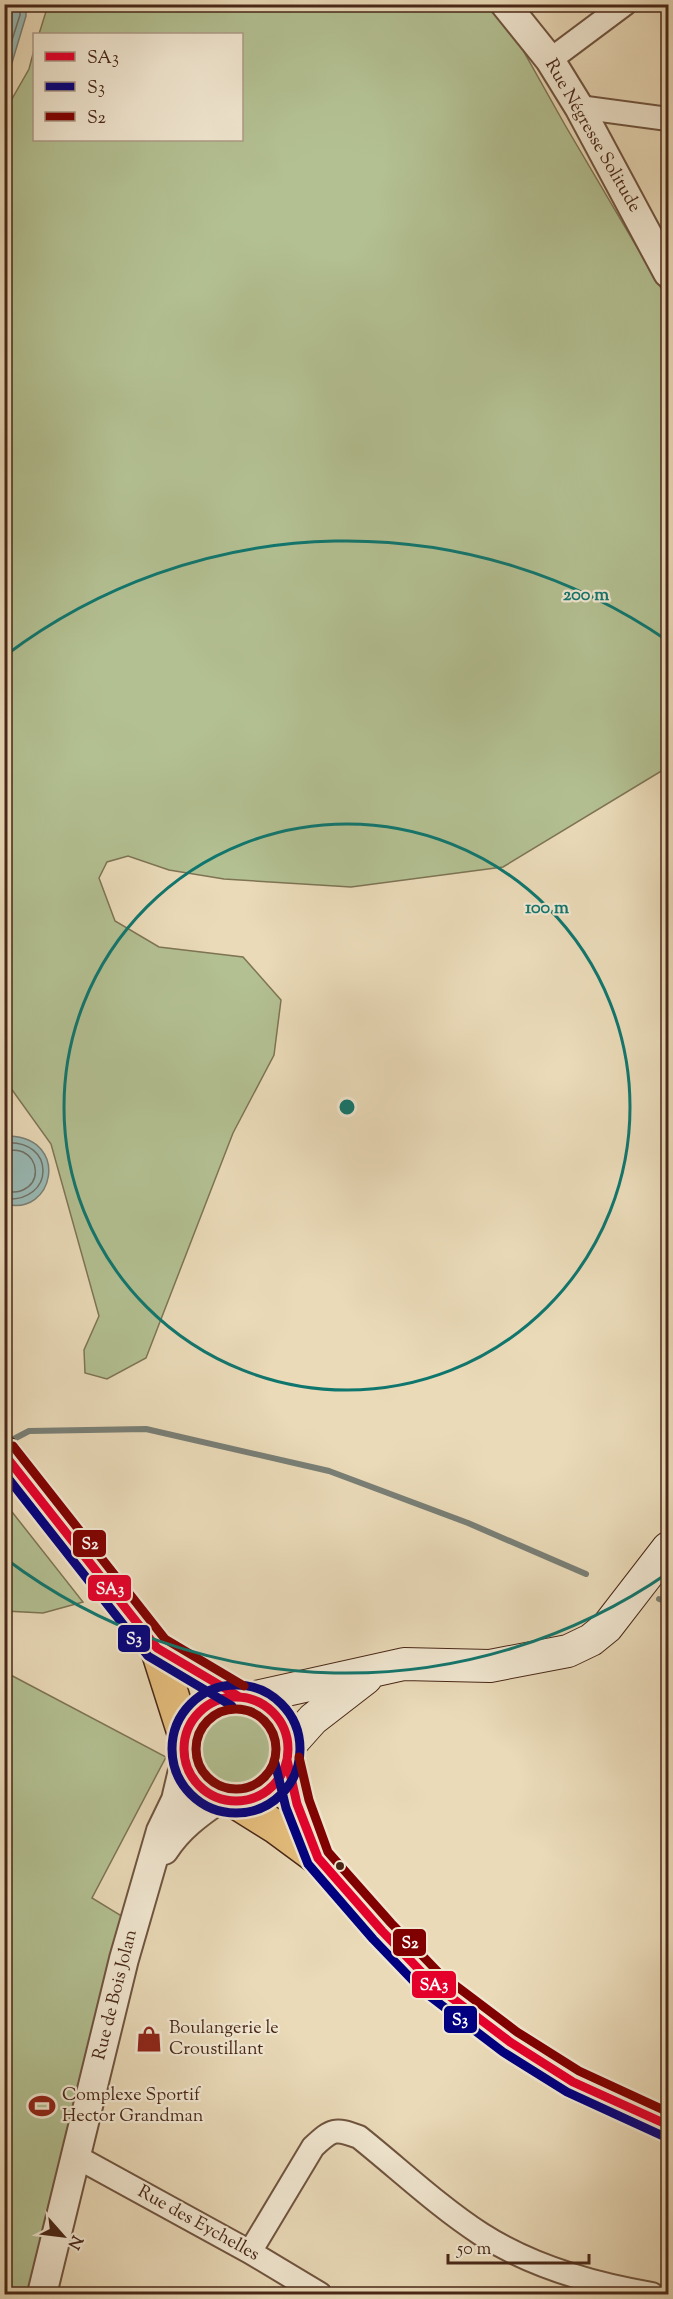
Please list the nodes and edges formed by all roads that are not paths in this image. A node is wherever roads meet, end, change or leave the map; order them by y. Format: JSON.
{"nodes":[{"id":1,"x":505,"y":4,"type":"edge"},
{"id":2,"x":625,"y":4,"type":"edge"},
{"id":3,"x":550,"y":60,"type":"junction"},
{"id":4,"x":579,"y":107,"type":"junction"},
{"id":5,"x":669,"y":119,"type":"edge"},
{"id":6,"x":669,"y":273,"type":"edge"},
{"id":7,"x":13,"y":1464,"type":"edge"},
{"id":8,"x":669,"y":1548,"type":"edge"},
{"id":9,"x":157,"y":1648,"type":"junction"},
{"id":10,"x":376,"y":1670,"type":"junction"},
{"id":11,"x":244,"y":1697,"type":"junction"},
{"id":12,"x":185,"y":1749,"type":"junction"},
{"id":13,"x":288,"y":1753,"type":"junction"},
{"id":14,"x":227,"y":1800,"type":"junction"},
{"id":15,"x":318,"y":1858,"type":"junction"},
{"id":16,"x":149,"y":1872,"type":"junction"},
{"id":17,"x":669,"y":2125,"type":"edge"},
{"id":18,"x":75,"y":2156,"type":"junction"},
{"id":19,"x":250,"y":2252,"type":"junction"},
{"id":20,"x":317,"y":2294,"type":"edge"},
{"id":21,"x":42,"y":2295,"type":"edge"},
{"id":22,"x":652,"y":2295,"type":"edge"}],
"edges":[{"from":1,"to":3,"type":"street","name":"Rue Négresse Solitude"},
{"from":2,"to":3,"type":"street"},
{"from":3,"to":4,"type":"street","name":"Rue Négresse Solitude"},
{"from":4,"to":5,"type":"street"},
{"from":4,"to":6,"type":"street","name":"Rue Négresse Solitude"},
{"from":7,"to":9,"type":"main road"},
{"from":8,"to":10,"type":"main road"},
{"from":9,"to":11,"type":"main road"},
{"from":9,"to":12,"type":"main road"},
{"from":10,"to":11,"type":"main road"},
{"from":10,"to":13,"type":"main road"},
{"from":11,"to":12,"type":"main road"},
{"from":11,"to":13,"type":"main road"},
{"from":12,"to":14,"type":"main road"},
{"from":12,"to":16,"type":"street","name":"Rue de Bois Jolan"},
{"from":13,"to":14,"type":"main road"},
{"from":13,"to":15,"type":"main road"},
{"from":14,"to":15,"type":"main road"},
{"from":14,"to":16,"type":"street","name":"Rue de Bois Jolan"},
{"from":15,"to":17,"type":"main road"},
{"from":16,"to":18,"type":"street","name":"Rue de Bois Jolan"},
{"from":18,"to":19,"type":"street","name":"Rue des Eychelles"},
{"from":18,"to":21,"type":"street","name":"Rue de Bois Jolan"},
{"from":19,"to":20,"type":"street","name":"Rue des Eychelles"},
{"from":19,"to":22,"type":"street"}]}
